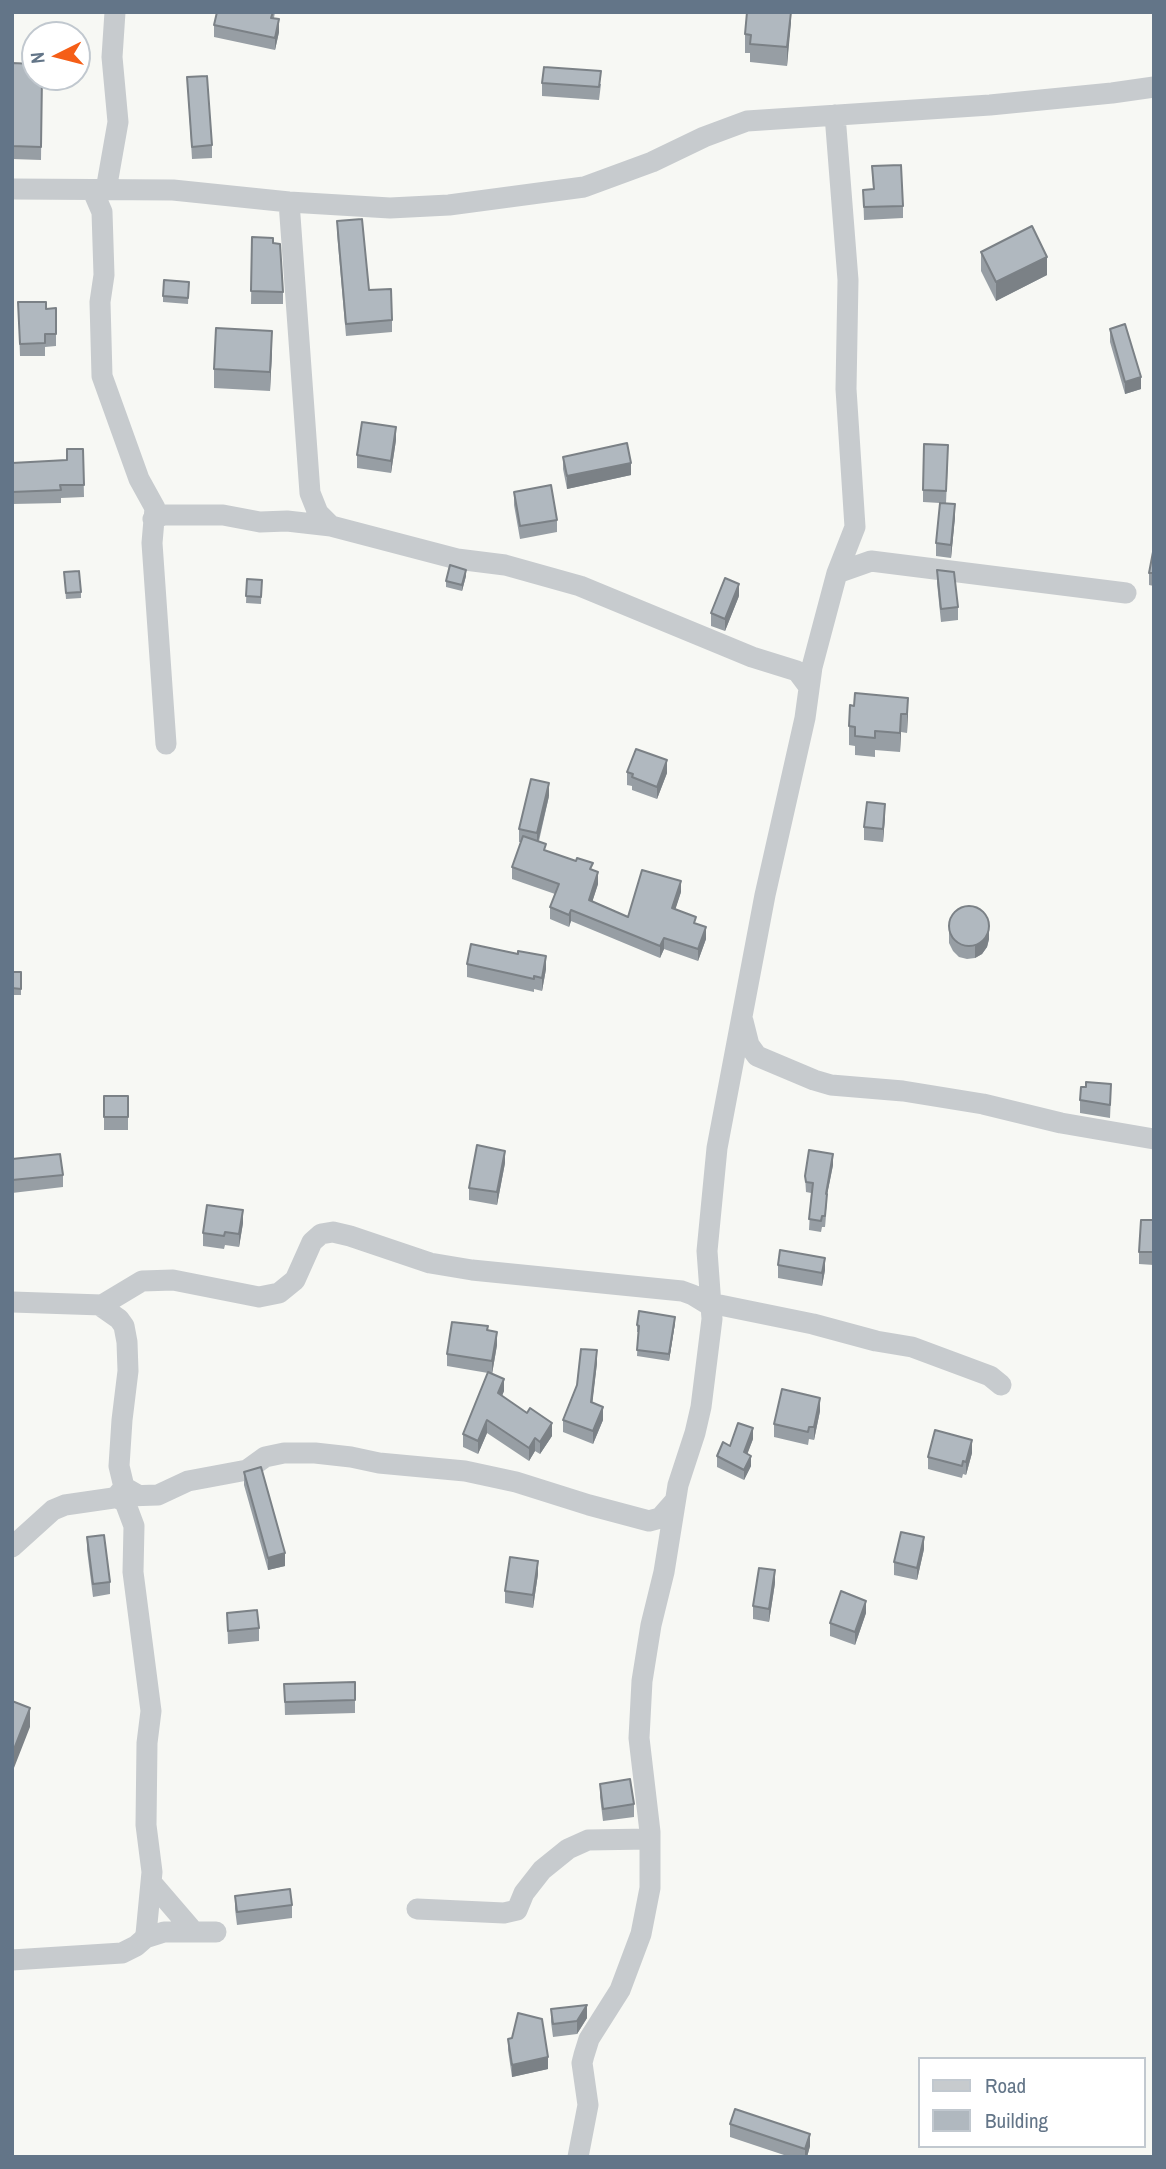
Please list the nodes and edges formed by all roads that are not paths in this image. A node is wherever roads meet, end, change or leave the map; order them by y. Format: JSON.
{"nodes":[{"id":1,"x":115,"y":12,"type":"edge"},
{"id":2,"x":1154,"y":87,"type":"edge"},
{"id":3,"x":835,"y":115,"type":"junction"},
{"id":4,"x":12,"y":189,"type":"edge"},
{"id":5,"x":99,"y":191,"type":"junction"},
{"id":6,"x":289,"y":202,"type":"junction"},
{"id":7,"x":310,"y":493,"type":"junction"},
{"id":8,"x":158,"y":514,"type":"junction"},
{"id":9,"x":287,"y":521,"type":"junction"},
{"id":10,"x":331,"y":526,"type":"junction"},
{"id":11,"x":855,"y":527,"type":"junction"},
{"id":12,"x":871,"y":561,"type":"junction"},
{"id":13,"x":837,"y":573,"type":"junction"},
{"id":14,"x":1126,"y":593,"type":"dead end"},
{"id":15,"x":806,"y":675,"type":"junction"},
{"id":16,"x":166,"y":744,"type":"dead end"},
{"id":17,"x":742,"y":1016,"type":"junction"},
{"id":18,"x":757,"y":1056,"type":"junction"},
{"id":19,"x":731,"y":1074,"type":"junction"},
{"id":20,"x":1154,"y":1139,"type":"edge"},
{"id":21,"x":134,"y":1287,"type":"junction"},
{"id":22,"x":706,"y":1296,"type":"junction"},
{"id":23,"x":12,"y":1302,"type":"edge"},
{"id":24,"x":99,"y":1305,"type":"junction"},
{"id":25,"x":124,"y":1326,"type":"junction"},
{"id":26,"x":1001,"y":1385,"type":"dead end"},
{"id":27,"x":126,"y":1493,"type":"junction"},
{"id":28,"x":675,"y":1502,"type":"junction"},
{"id":29,"x":649,"y":1521,"type":"junction"},
{"id":30,"x":670,"y":1536,"type":"junction"},
{"id":31,"x":12,"y":1547,"type":"edge"},
{"id":32,"x":649,"y":1839,"type":"junction"},
{"id":33,"x":151,"y":1882,"type":"junction"},
{"id":34,"x":417,"y":1909,"type":"dead end"},
{"id":35,"x":194,"y":1932,"type":"junction"},
{"id":36,"x":216,"y":1932,"type":"dead end"},
{"id":37,"x":145,"y":1938,"type":"junction"},
{"id":38,"x":12,"y":1960,"type":"edge"},
{"id":39,"x":578,"y":2157,"type":"edge"}],
"edges":[{"from":1,"to":5,"type":"street"},
{"from":2,"to":3,"type":"street"},
{"from":3,"to":6,"type":"street"},
{"from":3,"to":11,"type":"street"},
{"from":4,"to":5,"type":"street"},
{"from":5,"to":6,"type":"street"},
{"from":5,"to":8,"type":"street"},
{"from":6,"to":7,"type":"street"},
{"from":7,"to":9,"type":"street"},
{"from":7,"to":10,"type":"street"},
{"from":8,"to":9,"type":"street"},
{"from":8,"to":16,"type":"street"},
{"from":9,"to":10,"type":"street"},
{"from":10,"to":15,"type":"street"},
{"from":11,"to":12,"type":"street"},
{"from":11,"to":13,"type":"street"},
{"from":12,"to":13,"type":"street"},
{"from":12,"to":14,"type":"street"},
{"from":13,"to":15,"type":"street"},
{"from":15,"to":17,"type":"street"},
{"from":17,"to":18,"type":"street"},
{"from":17,"to":19,"type":"street"},
{"from":18,"to":19,"type":"street"},
{"from":18,"to":20,"type":"street"},
{"from":19,"to":22,"type":"street"},
{"from":21,"to":22,"type":"street"},
{"from":21,"to":24,"type":"street"},
{"from":21,"to":25,"type":"street"},
{"from":22,"to":26,"type":"street"},
{"from":22,"to":28,"type":"street"},
{"from":23,"to":24,"type":"street"},
{"from":24,"to":25,"type":"street"},
{"from":25,"to":27,"type":"street"},
{"from":27,"to":29,"type":"street"},
{"from":27,"to":31,"type":"street"},
{"from":27,"to":33,"type":"street"},
{"from":28,"to":29,"type":"street"},
{"from":28,"to":30,"type":"street"},
{"from":29,"to":30,"type":"street"},
{"from":30,"to":32,"type":"street"},
{"from":32,"to":34,"type":"street"},
{"from":32,"to":39,"type":"street"},
{"from":33,"to":35,"type":"street"},
{"from":33,"to":37,"type":"street"},
{"from":35,"to":36,"type":"street"},
{"from":35,"to":37,"type":"street"},
{"from":37,"to":38,"type":"street"}]}
